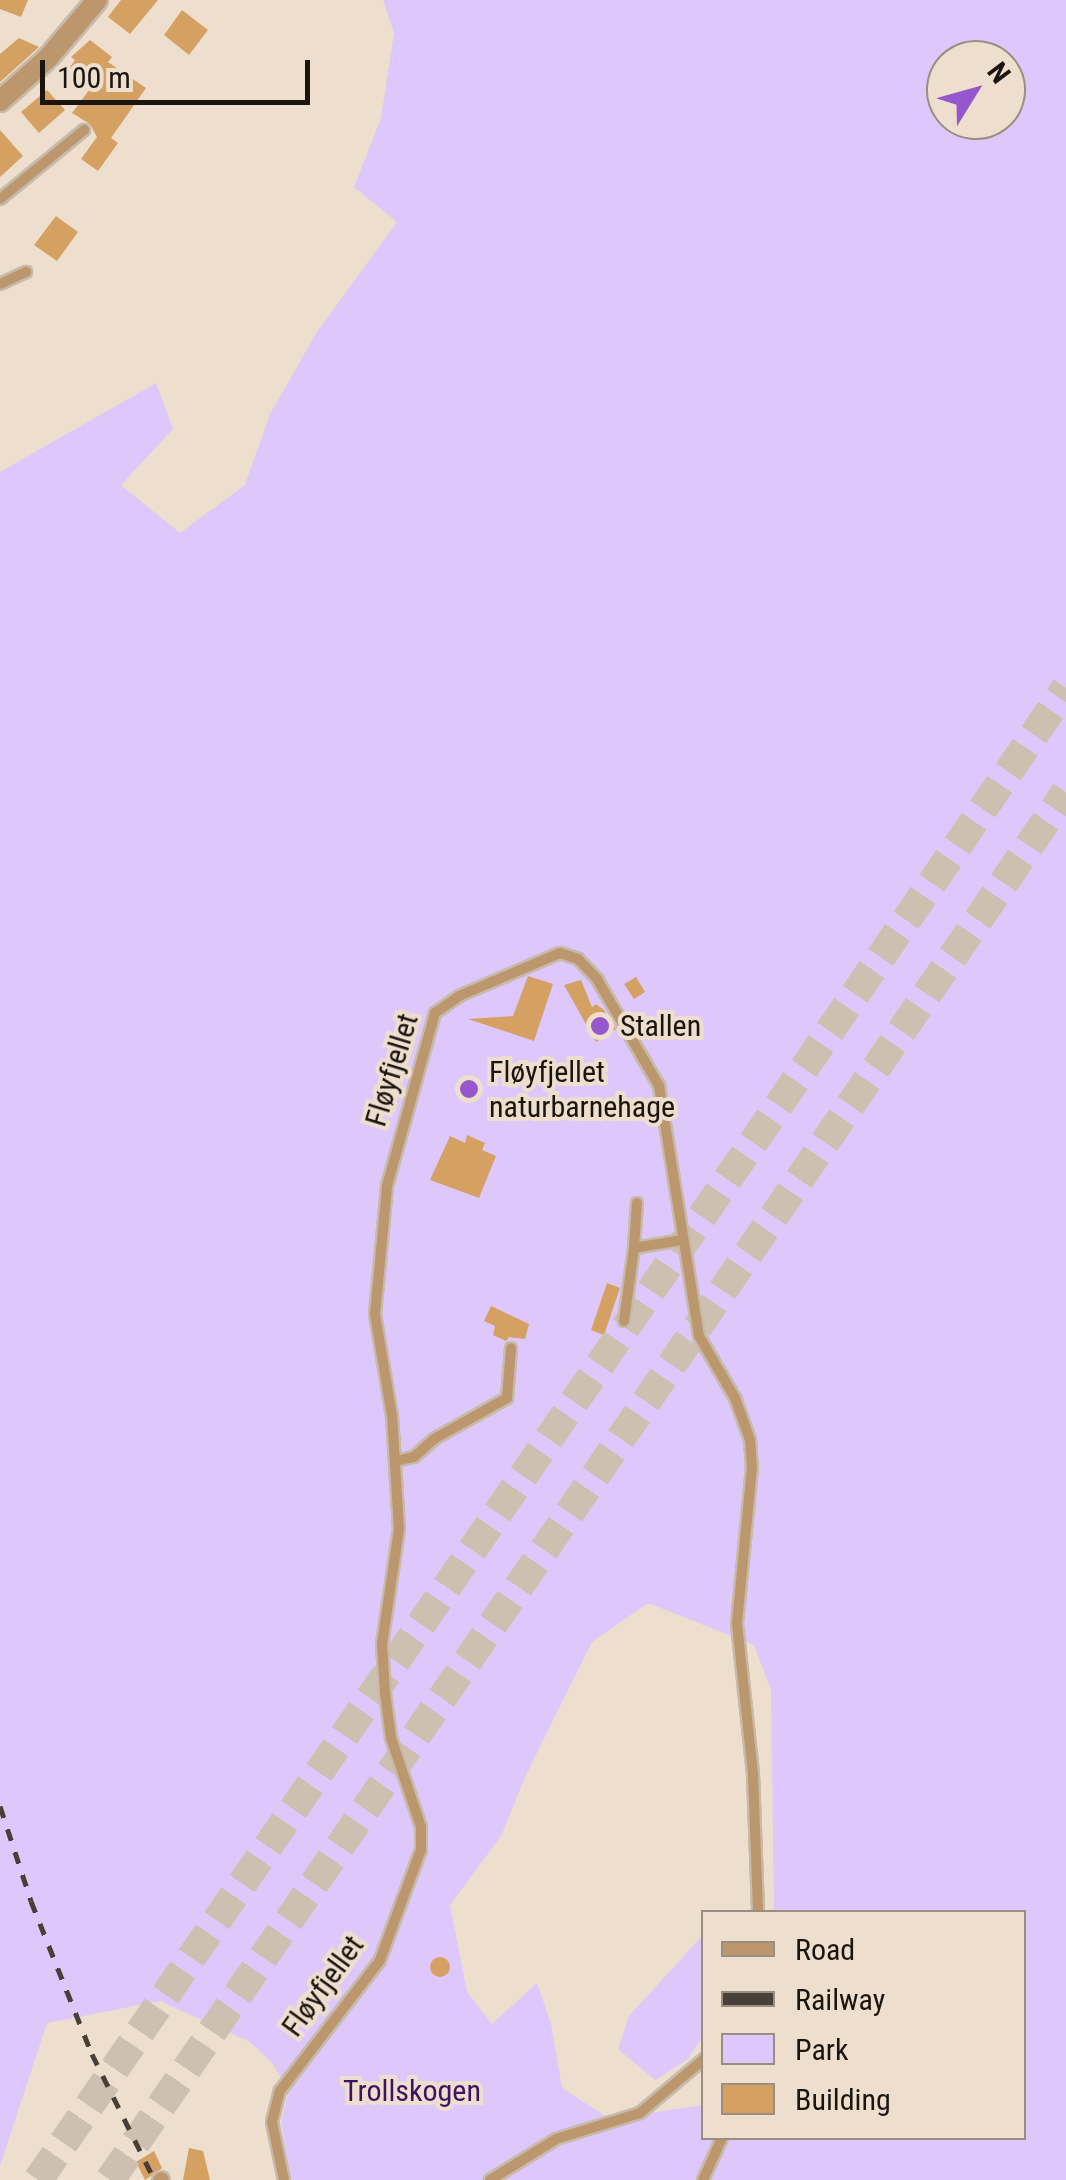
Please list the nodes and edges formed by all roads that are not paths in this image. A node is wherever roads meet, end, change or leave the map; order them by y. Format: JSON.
{"nodes":[{"id":1,"x":97,"y":0,"type":"edge"},
{"id":2,"x":0,"y":102,"type":"edge"},
{"id":3,"x":84,"y":130,"type":"dead end"},
{"id":4,"x":0,"y":200,"type":"edge"},
{"id":5,"x":26,"y":272,"type":"dead end"},
{"id":6,"x":0,"y":284,"type":"edge"},
{"id":7,"x":637,"y":1203,"type":"dead end"},
{"id":8,"x":682,"y":1240,"type":"junction"},
{"id":9,"x":634,"y":1248,"type":"junction"},
{"id":10,"x":624,"y":1321,"type":"dead end"},
{"id":11,"x":511,"y":1348,"type":"dead end"},
{"id":12,"x":396,"y":1462,"type":"junction"},
{"id":13,"x":758,"y":1910,"type":"edge"},
{"id":14,"x":701,"y":2062,"type":"edge"},
{"id":15,"x":721,"y":2140,"type":"edge"},
{"id":16,"x":284,"y":2180,"type":"edge"},
{"id":17,"x":490,"y":2180,"type":"edge"},
{"id":18,"x":703,"y":2180,"type":"edge"}],
"edges":[{"from":1,"to":2,"type":"street"},
{"from":3,"to":4,"type":"lane"},
{"from":5,"to":6,"type":"lane"},
{"from":7,"to":9,"type":"lane"},
{"from":8,"to":9,"type":"lane"},
{"from":8,"to":12,"type":"lane","name":"Fløyfjellet"},
{"from":8,"to":13,"type":"lane","name":"Fløyfjellet"},
{"from":9,"to":10,"type":"lane"},
{"from":11,"to":12,"type":"lane"},
{"from":12,"to":16,"type":"lane","name":"Fløyfjellet"},
{"from":14,"to":17,"type":"lane"},
{"from":15,"to":18,"type":"lane"}]}
